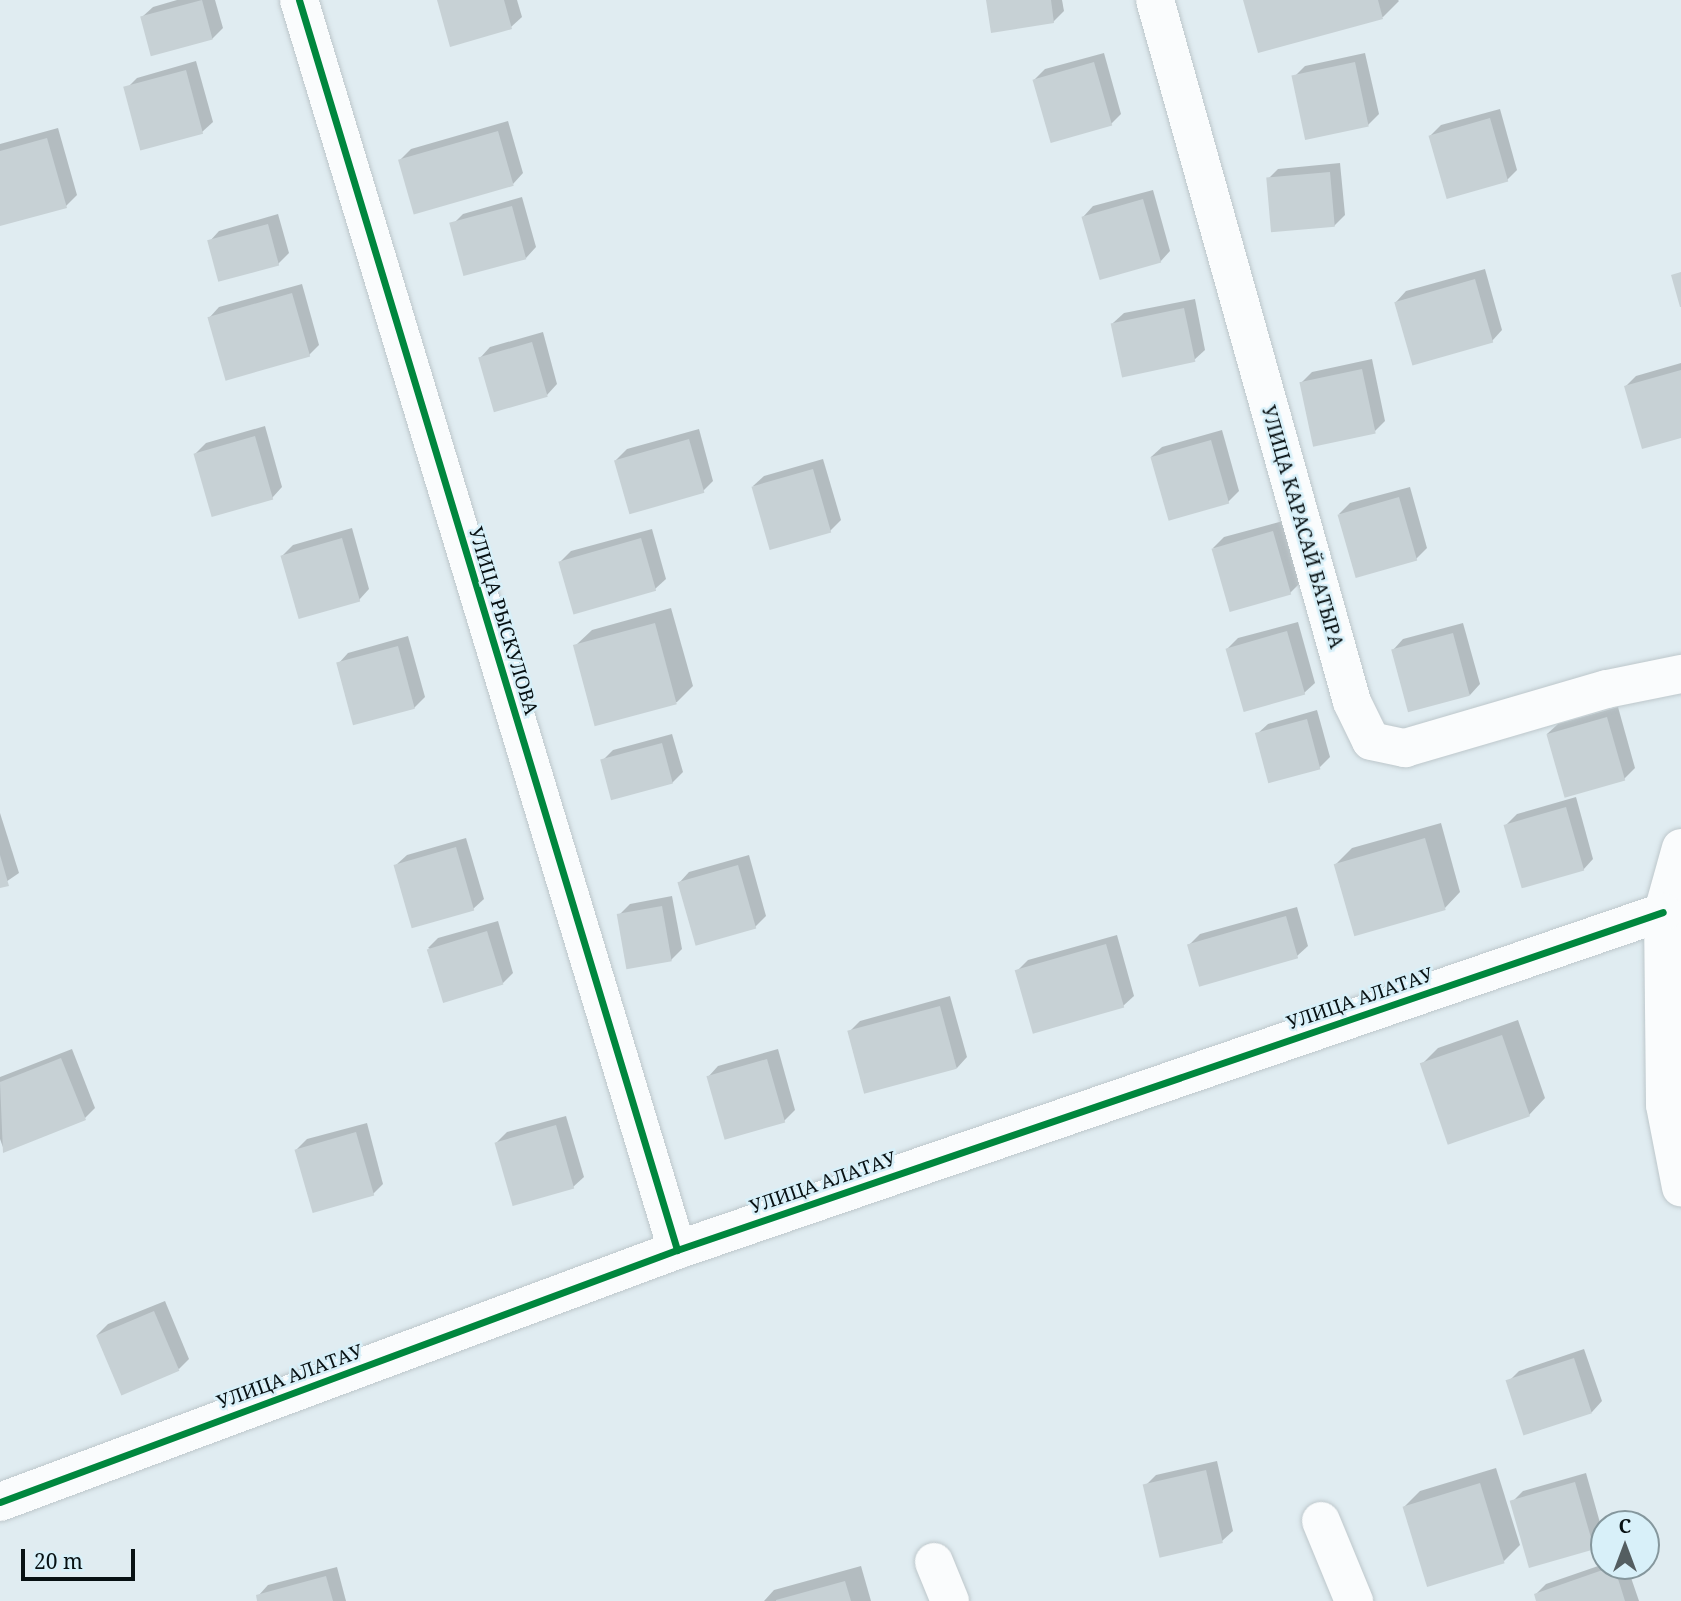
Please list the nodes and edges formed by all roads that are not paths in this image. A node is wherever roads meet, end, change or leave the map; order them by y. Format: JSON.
{"nodes":[{"id":1,"x":299,"y":0,"type":"edge"},
{"id":2,"x":1155,"y":0,"type":"edge"},
{"id":3,"x":1681,"y":674,"type":"edge"},
{"id":4,"x":1681,"y":848,"type":"edge"},
{"id":5,"x":1663,"y":912,"type":"junction"},
{"id":6,"x":1681,"y":1187,"type":"edge"},
{"id":7,"x":677,"y":1250,"type":"junction"},
{"id":8,"x":0,"y":1502,"type":"edge"},
{"id":9,"x":1321,"y":1521,"type":"dead end"},
{"id":10,"x":934,"y":1562,"type":"dead end"},
{"id":11,"x":950,"y":1601,"type":"edge"},
{"id":12,"x":1354,"y":1601,"type":"edge"}],
"edges":[{"from":1,"to":7,"type":"street","name":"УЛИЦА РЫСКУЛОВА"},
{"from":2,"to":3,"type":"street","name":"УЛИЦА КАРАСАЙ БАТЫРА"},
{"from":4,"to":5,"type":"street"},
{"from":5,"to":6,"type":"street"},
{"from":5,"to":7,"type":"street","name":"УЛИЦА АЛАТАУ"},
{"from":7,"to":8,"type":"street","name":"УЛИЦА АЛАТАУ"},
{"from":9,"to":12,"type":"street"},
{"from":10,"to":11,"type":"street"}]}
